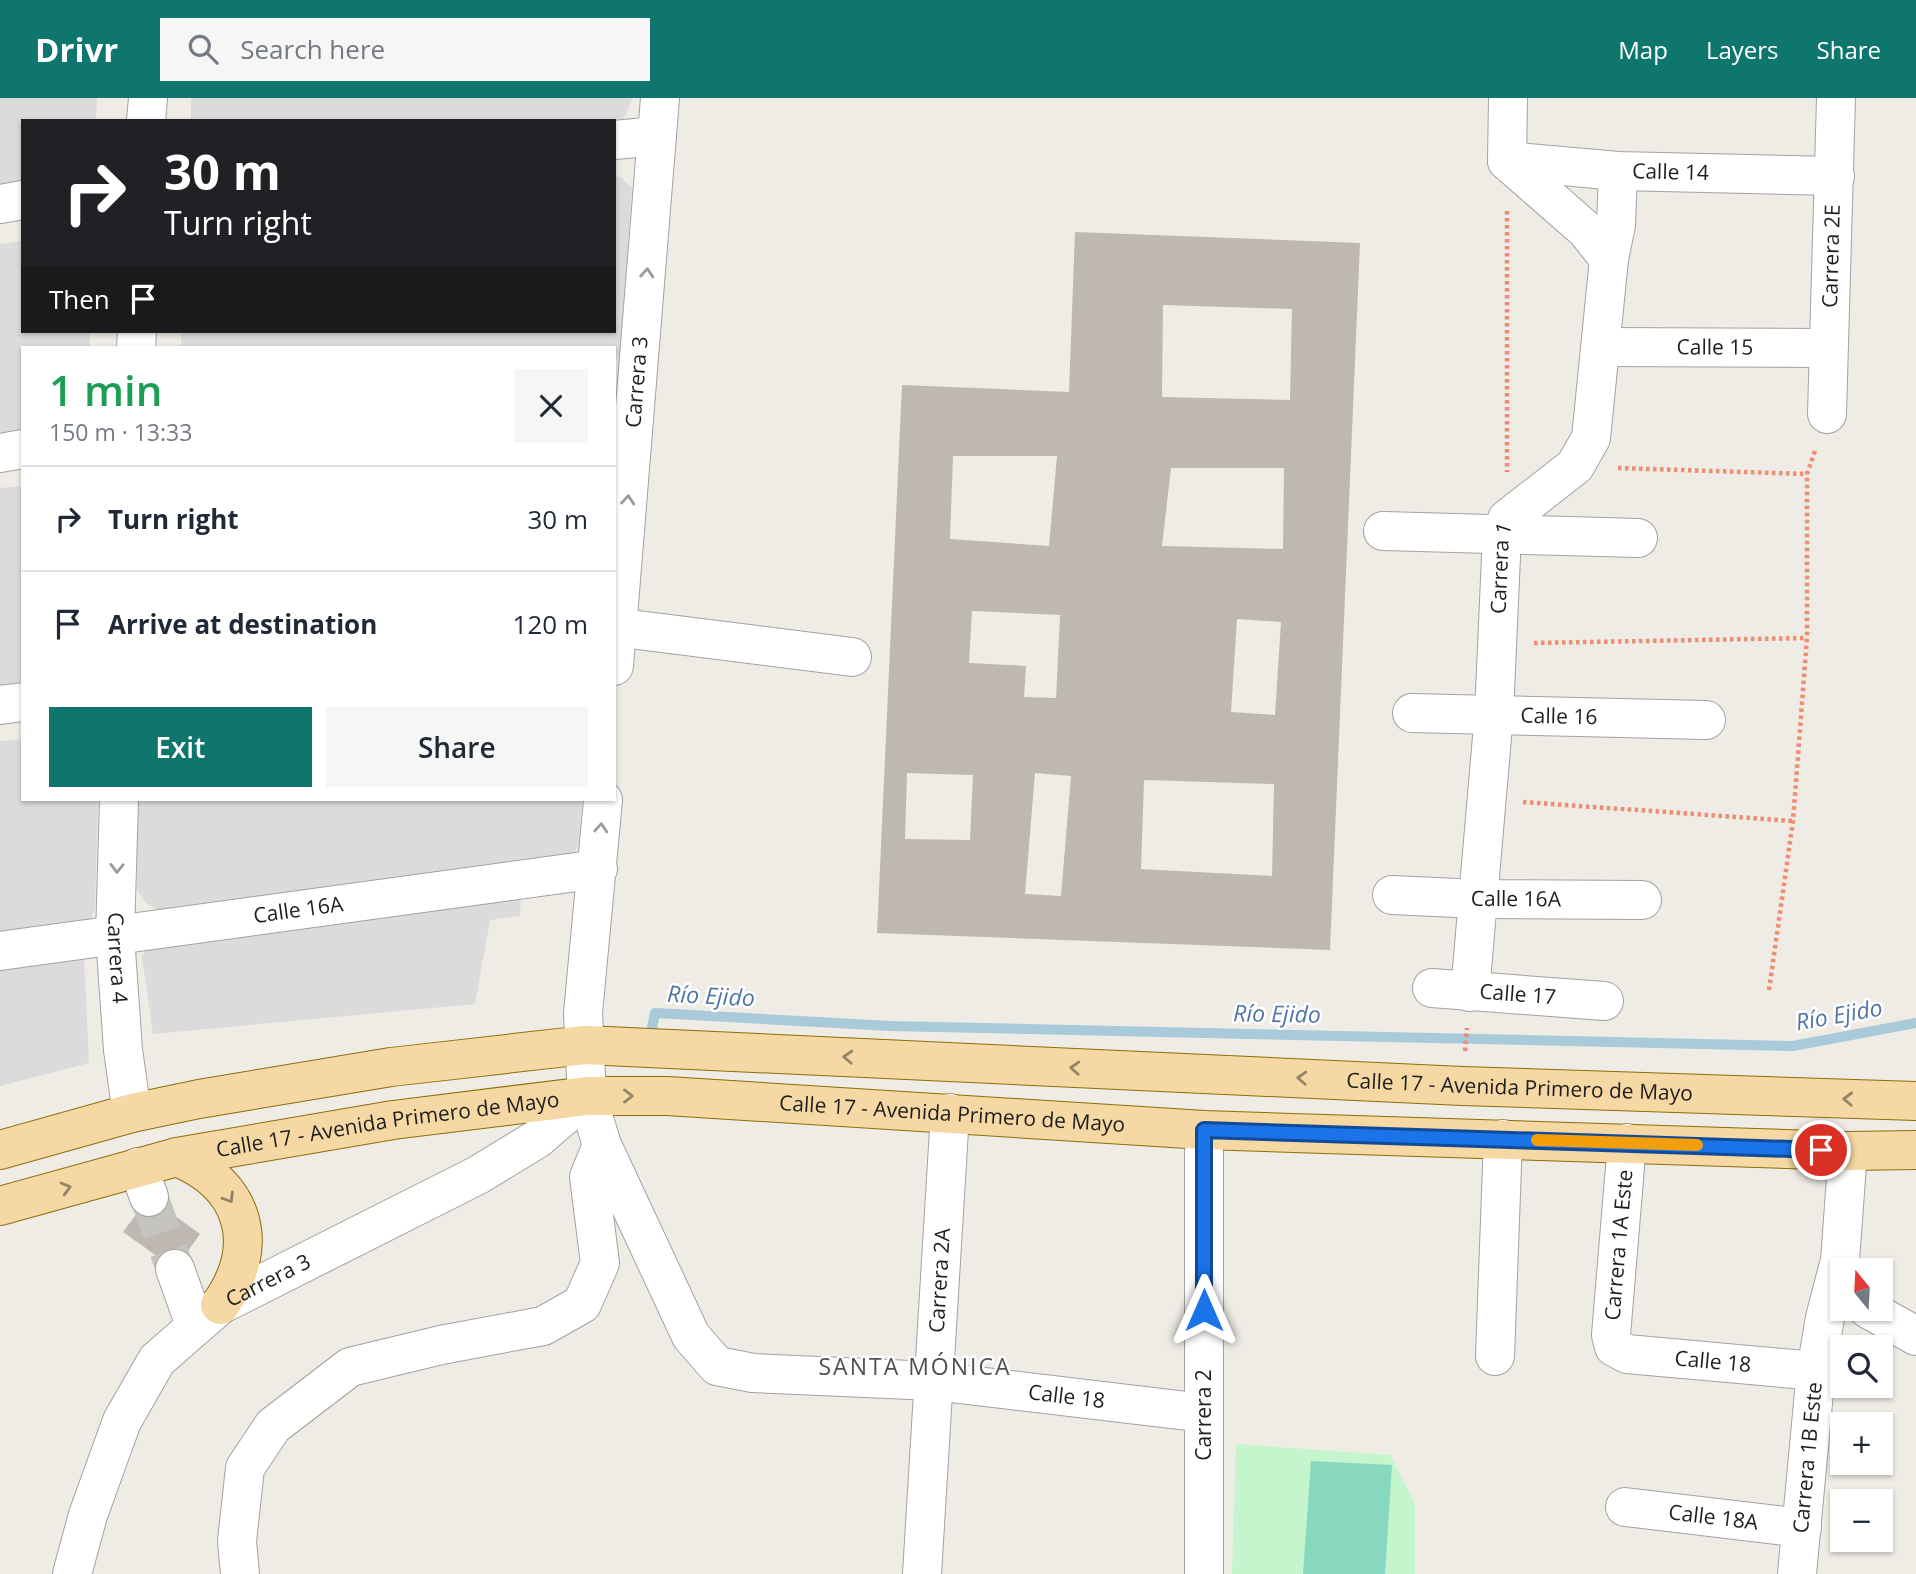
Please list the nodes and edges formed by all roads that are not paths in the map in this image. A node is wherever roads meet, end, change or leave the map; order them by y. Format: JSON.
{"nodes":[{"id":1,"x":148,"y":98,"type":"edge"},
{"id":2,"x":660,"y":98,"type":"edge"},
{"id":3,"x":1508,"y":98,"type":"edge"},
{"id":4,"x":1836,"y":98,"type":"edge"},
{"id":5,"x":146,"y":119,"type":"edge"},
{"id":6,"x":657,"y":136,"type":"junction"},
{"id":7,"x":616,"y":140,"type":"edge"},
{"id":8,"x":1507,"y":161,"type":"junction"},
{"id":9,"x":1618,"y":172,"type":"junction"},
{"id":10,"x":1835,"y":176,"type":"junction"},
{"id":11,"x":21,"y":201,"type":"edge"},
{"id":12,"x":0,"y":204,"type":"edge"},
{"id":13,"x":1609,"y":259,"type":"junction"},
{"id":14,"x":1601,"y":347,"type":"junction"},
{"id":15,"x":1828,"y":348,"type":"junction"},
{"id":16,"x":626,"y":382,"type":"edge"},
{"id":17,"x":1827,"y":414,"type":"road end"},
{"id":18,"x":21,"y":449,"type":"edge"},
{"id":19,"x":0,"y":453,"type":"edge"},
{"id":20,"x":1504,"y":526,"type":"junction"},
{"id":21,"x":1383,"y":531,"type":"dead end"},
{"id":22,"x":1638,"y":538,"type":"dead end"},
{"id":23,"x":616,"y":626,"type":"edge"},
{"id":24,"x":852,"y":657,"type":"dead end"},
{"id":25,"x":21,"y":702,"type":"edge"},
{"id":26,"x":0,"y":705,"type":"edge"},
{"id":27,"x":1412,"y":713,"type":"dead end"},
{"id":28,"x":1493,"y":713,"type":"junction"},
{"id":29,"x":1706,"y":720,"type":"dead end"},
{"id":30,"x":119,"y":801,"type":"edge"},
{"id":31,"x":603,"y":801,"type":"edge"},
{"id":32,"x":598,"y":869,"type":"junction"},
{"id":33,"x":1391,"y":895,"type":"dead end"},
{"id":34,"x":1479,"y":899,"type":"junction"},
{"id":35,"x":1642,"y":900,"type":"dead end"},
{"id":36,"x":115,"y":936,"type":"junction"},
{"id":37,"x":0,"y":951,"type":"edge"},
{"id":38,"x":1432,"y":988,"type":"dead end"},
{"id":39,"x":1470,"y":992,"type":"junction"},
{"id":40,"x":1604,"y":1001,"type":"dead end"},
{"id":41,"x":584,"y":1029,"type":"junction"},
{"id":42,"x":587,"y":1096,"type":"junction"},
{"id":43,"x":1916,"y":1101,"type":"edge"},
{"id":44,"x":131,"y":1102,"type":"junction"},
{"id":45,"x":950,"y":1113,"type":"junction"},
{"id":46,"x":1204,"y":1130,"type":"junction"},
{"id":47,"x":1503,"y":1139,"type":"junction"},
{"id":48,"x":1627,"y":1143,"type":"junction"},
{"id":49,"x":602,"y":1145,"type":"junction"},
{"id":50,"x":0,"y":1150,"type":"edge"},
{"id":51,"x":1916,"y":1150,"type":"edge"},
{"id":52,"x":1848,"y":1151,"type":"junction"},
{"id":53,"x":177,"y":1157,"type":"junction"},
{"id":54,"x":0,"y":1206,"type":"edge"},
{"id":55,"x":1841,"y":1258,"type":"edge"},
{"id":56,"x":175,"y":1269,"type":"tunnel mouth"},
{"id":57,"x":1830,"y":1302,"type":"edge"},
{"id":58,"x":207,"y":1315,"type":"junction"},
{"id":59,"x":1889,"y":1321,"type":"edge"},
{"id":60,"x":1916,"y":1336,"type":"edge"},
{"id":61,"x":1614,"y":1347,"type":"joint"},
{"id":62,"x":1495,"y":1356,"type":"dead end"},
{"id":63,"x":1816,"y":1371,"type":"junction"},
{"id":64,"x":934,"y":1381,"type":"junction"},
{"id":65,"x":1204,"y":1413,"type":"junction"},
{"id":66,"x":1625,"y":1507,"type":"dead end"},
{"id":67,"x":1802,"y":1528,"type":"junction"},
{"id":68,"x":72,"y":1574,"type":"edge"},
{"id":69,"x":240,"y":1574,"type":"edge"},
{"id":70,"x":922,"y":1574,"type":"edge"},
{"id":71,"x":1204,"y":1574,"type":"edge"},
{"id":72,"x":1797,"y":1574,"type":"edge"}],
"edges":[{"from":1,"to":5,"type":"street"},
{"from":2,"to":6,"type":"street","name":"Carrera 3"},
{"from":3,"to":8,"type":"street"},
{"from":4,"to":10,"type":"street","name":"Carrera 2E"},
{"from":6,"to":7,"type":"street"},
{"from":16,"to":6,"type":"street","name":"Carrera 3","one_way":true},
{"from":8,"to":9,"type":"street","name":"Calle 14"},
{"from":8,"to":13,"type":"street"},
{"from":9,"to":10,"type":"street","name":"Calle 14"},
{"from":9,"to":13,"type":"street","name":"Carrera 1"},
{"from":10,"to":15,"type":"street","name":"Carrera 2E"},
{"from":11,"to":12,"type":"street"},
{"from":13,"to":14,"type":"street","name":"Carrera 1"},
{"from":14,"to":15,"type":"street","name":"Calle 15"},
{"from":14,"to":20,"type":"street","name":"Carrera 1"},
{"from":15,"to":17,"type":"street","name":"Carrera 2E"},
{"from":23,"to":16,"type":"street","name":"Carrera 3","one_way":true},
{"from":18,"to":19,"type":"street"},
{"from":20,"to":21,"type":"street"},
{"from":20,"to":22,"type":"street"},
{"from":20,"to":28,"type":"street","name":"Carrera 1"},
{"from":23,"to":24,"type":"street"},
{"from":25,"to":26,"type":"street"},
{"from":27,"to":28,"type":"street","name":"Calle 16"},
{"from":28,"to":29,"type":"street","name":"Calle 16"},
{"from":28,"to":34,"type":"street","name":"Carrera 1"},
{"from":30,"to":36,"type":"street","name":"Carrera 4","one_way":true},
{"from":32,"to":31,"type":"street","one_way":true},
{"from":32,"to":36,"type":"street","name":"Calle 16A"},
{"from":32,"to":41,"type":"street"},
{"from":33,"to":34,"type":"street","name":"Calle 16A"},
{"from":34,"to":35,"type":"street","name":"Calle 16A"},
{"from":34,"to":39,"type":"street","name":"Carrera 1"},
{"from":36,"to":37,"type":"street","name":"Calle 16A"},
{"from":36,"to":44,"type":"street","name":"Carrera 4"},
{"from":38,"to":39,"type":"street","name":"Calle 17"},
{"from":39,"to":40,"type":"street","name":"Calle 17"},
{"from":41,"to":42,"type":"street"},
{"from":43,"to":41,"type":"main road","name":"Calle 17 - Avenida Primero de Mayo","one_way":true},
{"from":41,"to":44,"type":"main road","name":"Calle 17 - Avenida Primero de Mayo"},
{"from":42,"to":45,"type":"main road","name":"Calle 17 - Avenida Primero de Mayo","one_way":true},
{"from":42,"to":49,"type":"street"},
{"from":42,"to":53,"type":"main road","name":"Calle 17 - Avenida Primero de Mayo"},
{"from":42,"to":58,"type":"street","name":"Carrera 3"},
{"from":44,"to":50,"type":"main road","name":"Calle 17 - Avenida Primero de Mayo"},
{"from":45,"to":46,"type":"main road","name":"Calle 17 - Avenida Primero de Mayo"},
{"from":45,"to":64,"type":"street","name":"Carrera 2A"},
{"from":46,"to":47,"type":"main road","name":"Calle 17 - Avenida Primero de Mayo"},
{"from":46,"to":65,"type":"street","name":"Carrera 2"},
{"from":47,"to":48,"type":"main road","name":"Calle 17 - Avenida Primero de Mayo"},
{"from":47,"to":62,"type":"street"},
{"from":48,"to":52,"type":"main road","name":"Calle 17 - Avenida Primero de Mayo"},
{"from":48,"to":61,"type":"street","name":"Carrera 1A Este"},
{"from":49,"to":64,"type":"street","name":"Calle 18"},
{"from":49,"to":69,"type":"street"},
{"from":51,"to":52,"type":"main road","name":"Calle 17 - Avenida Primero de Mayo"},
{"from":52,"to":55,"type":"street","name":"Carrera 1B Este"},
{"from":54,"to":53,"type":"main road","name":"Calle 17 - Avenida Primero de Mayo","one_way":true},
{"from":53,"to":58,"type":"main road","one_way":true},
{"from":56,"to":58,"type":"street"},
{"from":57,"to":63,"type":"street","name":"Carrera 1B Este"},
{"from":58,"to":68,"type":"street","name":"Carrera 3"},
{"from":59,"to":60,"type":"street"},
{"from":61,"to":63,"type":"street","name":"Calle 18"},
{"from":63,"to":67,"type":"street","name":"Carrera 1B Este"},
{"from":64,"to":65,"type":"street","name":"Calle 18"},
{"from":64,"to":70,"type":"street","name":"Carrera 2A"},
{"from":65,"to":71,"type":"street","name":"Carrera 2"},
{"from":66,"to":67,"type":"street","name":"Calle 18A"},
{"from":67,"to":72,"type":"street","name":"Carrera 1B Este"}]}
